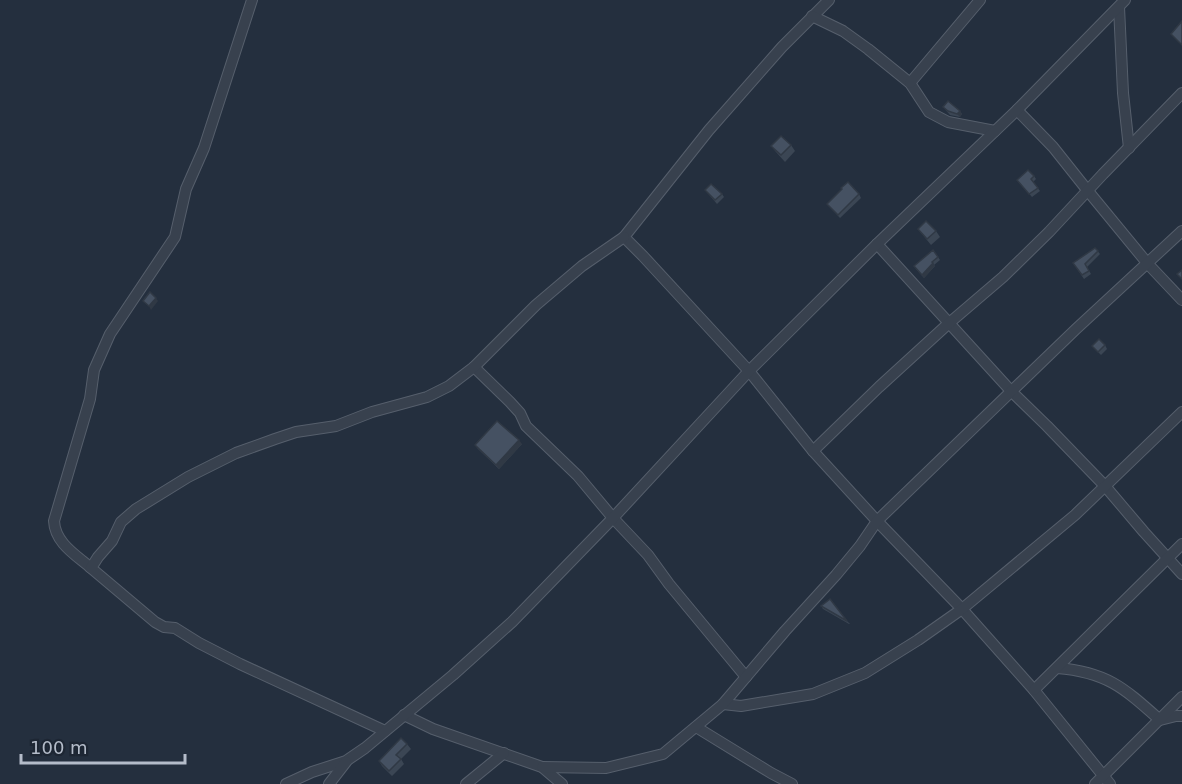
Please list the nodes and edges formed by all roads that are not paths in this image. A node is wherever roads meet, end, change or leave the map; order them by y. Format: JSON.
{"nodes":[{"id":1,"x":252,"y":0,"type":"edge"},
{"id":2,"x":829,"y":0,"type":"edge"},
{"id":3,"x":980,"y":0,"type":"edge"},
{"id":4,"x":1122,"y":4,"type":"edge"},
{"id":5,"x":812,"y":16,"type":"junction"},
{"id":6,"x":910,"y":83,"type":"junction"},
{"id":7,"x":1182,"y":93,"type":"edge"},
{"id":8,"x":1017,"y":110,"type":"junction"},
{"id":9,"x":995,"y":131,"type":"junction"},
{"id":10,"x":1129,"y":148,"type":"junction"},
{"id":11,"x":1088,"y":191,"type":"junction"},
{"id":12,"x":1182,"y":231,"type":"edge"},
{"id":13,"x":624,"y":237,"type":"junction"},
{"id":14,"x":877,"y":244,"type":"junction"},
{"id":15,"x":1148,"y":264,"type":"junction"},
{"id":16,"x":1182,"y":300,"type":"edge"},
{"id":17,"x":948,"y":324,"type":"junction"},
{"id":18,"x":474,"y":367,"type":"junction"},
{"id":19,"x":749,"y":371,"type":"junction"},
{"id":20,"x":1011,"y":391,"type":"junction"},
{"id":21,"x":1182,"y":411,"type":"edge"},
{"id":22,"x":813,"y":451,"type":"junction"},
{"id":23,"x":1105,"y":486,"type":"junction"},
{"id":24,"x":613,"y":518,"type":"junction"},
{"id":25,"x":877,"y":521,"type":"junction"},
{"id":26,"x":1182,"y":544,"type":"edge"},
{"id":27,"x":1166,"y":558,"type":"junction"},
{"id":28,"x":91,"y":568,"type":"junction"},
{"id":29,"x":1182,"y":574,"type":"edge"},
{"id":30,"x":962,"y":609,"type":"junction"},
{"id":31,"x":1057,"y":669,"type":"junction"},
{"id":32,"x":746,"y":677,"type":"junction"},
{"id":33,"x":1034,"y":690,"type":"junction"},
{"id":34,"x":1182,"y":696,"type":"edge"},
{"id":35,"x":723,"y":704,"type":"junction"},
{"id":36,"x":404,"y":715,"type":"junction"},
{"id":37,"x":1182,"y":716,"type":"edge"},
{"id":38,"x":1160,"y":720,"type":"junction"},
{"id":39,"x":696,"y":727,"type":"junction"},
{"id":40,"x":385,"y":731,"type":"junction"},
{"id":41,"x":504,"y":753,"type":"junction"},
{"id":42,"x":346,"y":761,"type":"junction"},
{"id":43,"x":542,"y":767,"type":"junction"},
{"id":44,"x":1106,"y":780,"type":"edge"},
{"id":45,"x":286,"y":784,"type":"edge"},
{"id":46,"x":329,"y":784,"type":"edge"},
{"id":47,"x":466,"y":784,"type":"edge"},
{"id":48,"x":562,"y":784,"type":"edge"},
{"id":49,"x":792,"y":784,"type":"edge"},
{"id":50,"x":1095,"y":784,"type":"edge"}],
"edges":[{"from":1,"to":28,"type":"street"},
{"from":2,"to":5,"type":"street"},
{"from":3,"to":6,"type":"street"},
{"from":4,"to":8,"type":"street"},
{"from":4,"to":10,"type":"street"},
{"from":5,"to":6,"type":"street"},
{"from":5,"to":13,"type":"street"},
{"from":6,"to":9,"type":"street"},
{"from":7,"to":10,"type":"street"},
{"from":8,"to":9,"type":"street"},
{"from":8,"to":11,"type":"street"},
{"from":9,"to":14,"type":"street"},
{"from":10,"to":11,"type":"street"},
{"from":11,"to":15,"type":"street"},
{"from":11,"to":17,"type":"street"},
{"from":12,"to":15,"type":"street"},
{"from":13,"to":18,"type":"street"},
{"from":13,"to":19,"type":"street"},
{"from":14,"to":17,"type":"street"},
{"from":14,"to":19,"type":"street"},
{"from":15,"to":16,"type":"street"},
{"from":15,"to":20,"type":"street"},
{"from":17,"to":20,"type":"street"},
{"from":17,"to":22,"type":"street"},
{"from":18,"to":24,"type":"street"},
{"from":18,"to":28,"type":"street"},
{"from":19,"to":22,"type":"street"},
{"from":19,"to":24,"type":"street"},
{"from":20,"to":23,"type":"street"},
{"from":20,"to":25,"type":"street"},
{"from":21,"to":23,"type":"street"},
{"from":22,"to":25,"type":"street"},
{"from":23,"to":27,"type":"street"},
{"from":23,"to":30,"type":"street"},
{"from":24,"to":32,"type":"street"},
{"from":24,"to":36,"type":"street"},
{"from":25,"to":30,"type":"street"},
{"from":25,"to":32,"type":"street"},
{"from":26,"to":27,"type":"street"},
{"from":27,"to":29,"type":"street"},
{"from":27,"to":31,"type":"street"},
{"from":28,"to":40,"type":"street"},
{"from":30,"to":33,"type":"street"},
{"from":30,"to":35,"type":"street"},
{"from":31,"to":33,"type":"street"},
{"from":31,"to":38,"type":"street"},
{"from":32,"to":35,"type":"street"},
{"from":33,"to":44,"type":"street"},
{"from":34,"to":38,"type":"street"},
{"from":35,"to":39,"type":"street"},
{"from":36,"to":40,"type":"street"},
{"from":36,"to":41,"type":"street"},
{"from":37,"to":38,"type":"street"},
{"from":38,"to":44,"type":"street"},
{"from":39,"to":43,"type":"street"},
{"from":39,"to":49,"type":"street"},
{"from":40,"to":42,"type":"street"},
{"from":41,"to":43,"type":"street"},
{"from":41,"to":47,"type":"street"},
{"from":42,"to":45,"type":"street"},
{"from":42,"to":46,"type":"street"},
{"from":43,"to":48,"type":"street"},
{"from":44,"to":50,"type":"street"}]}
